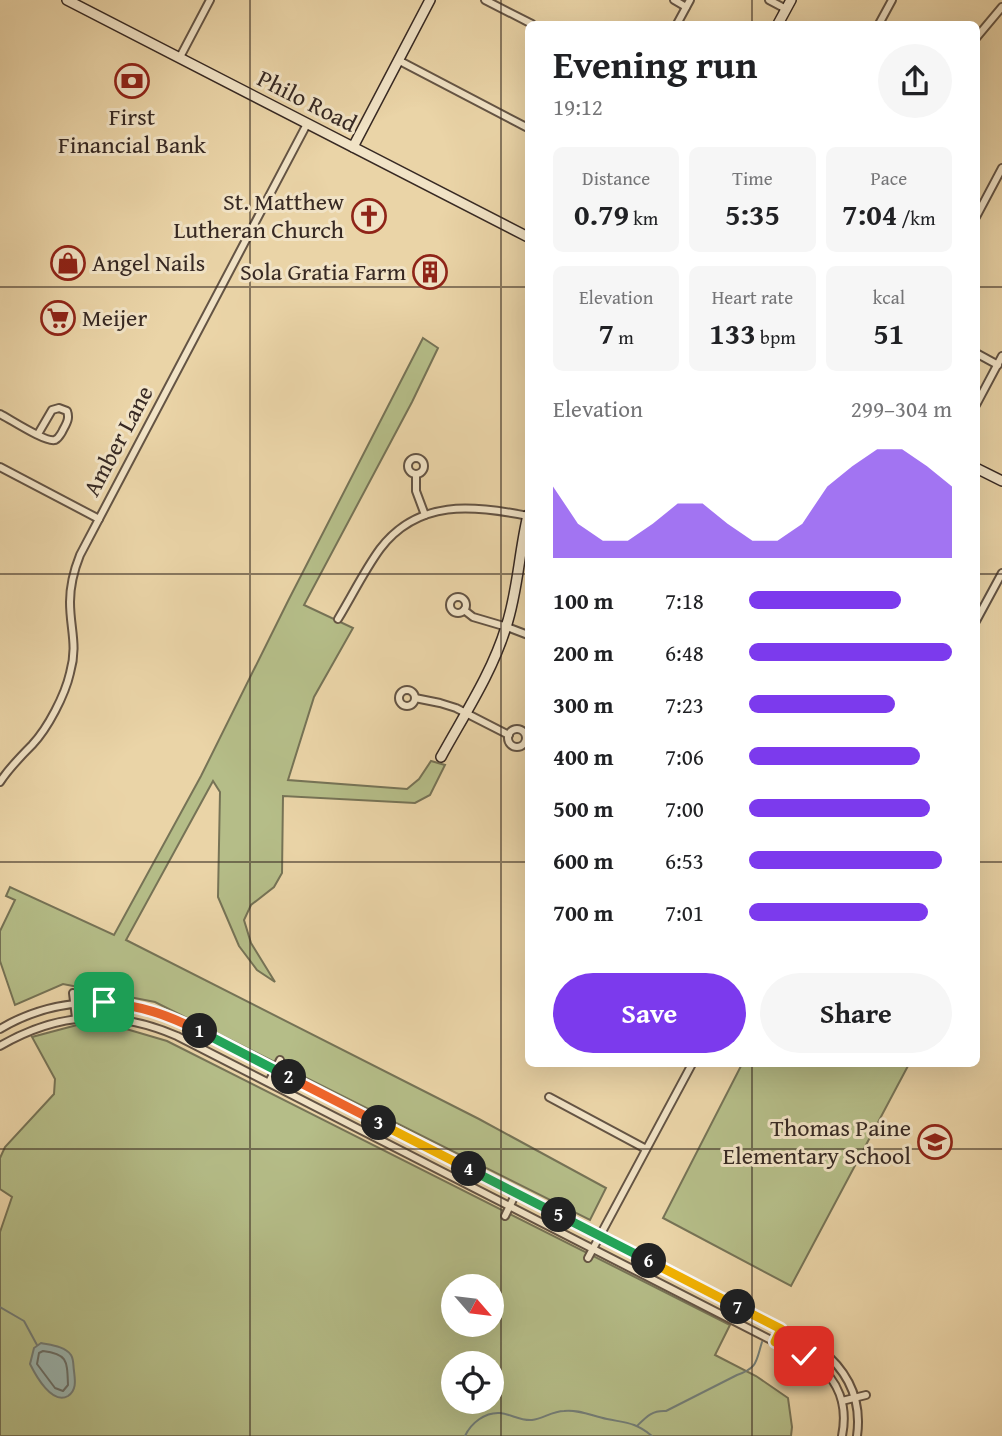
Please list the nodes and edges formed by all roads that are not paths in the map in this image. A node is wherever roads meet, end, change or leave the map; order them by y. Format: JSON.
{"nodes":[{"id":1,"x":67,"y":0,"type":"edge"},
{"id":2,"x":210,"y":0,"type":"edge"},
{"id":3,"x":430,"y":0,"type":"edge"},
{"id":4,"x":485,"y":0,"type":"edge"},
{"id":5,"x":674,"y":0,"type":"edge"},
{"id":6,"x":769,"y":0,"type":"edge"},
{"id":7,"x":891,"y":0,"type":"edge"},
{"id":8,"x":688,"y":3,"type":"edge"},
{"id":9,"x":788,"y":4,"type":"edge"},
{"id":10,"x":1002,"y":7,"type":"edge"},
{"id":11,"x":526,"y":21,"type":"edge"},
{"id":12,"x":679,"y":21,"type":"edge"},
{"id":13,"x":780,"y":21,"type":"edge"},
{"id":14,"x":880,"y":21,"type":"edge"},
{"id":15,"x":980,"y":33,"type":"edge"},
{"id":16,"x":180,"y":57,"type":"junction"},
{"id":17,"x":398,"y":60,"type":"junction"},
{"id":18,"x":307,"y":124,"type":"junction"},
{"id":19,"x":525,"y":126,"type":"edge"},
{"id":20,"x":353,"y":146,"type":"junction"},
{"id":21,"x":1002,"y":168,"type":"edge"},
{"id":22,"x":980,"y":209,"type":"edge"},
{"id":23,"x":525,"y":235,"type":"edge"},
{"id":24,"x":980,"y":356,"type":"edge"},
{"id":25,"x":1002,"y":356,"type":"edge"},
{"id":26,"x":998,"y":365,"type":"junction"},
{"id":27,"x":980,"y":398,"type":"edge"},
{"id":28,"x":0,"y":414,"type":"edge"},
{"id":29,"x":38,"y":435,"type":"junction"},
{"id":30,"x":0,"y":467,"type":"edge"},
{"id":31,"x":980,"y":470,"type":"edge"},
{"id":32,"x":416,"y":474,"type":"dead end"},
{"id":33,"x":1002,"y":481,"type":"edge"},
{"id":34,"x":425,"y":514,"type":"junction"},
{"id":35,"x":525,"y":515,"type":"edge"},
{"id":36,"x":99,"y":519,"type":"junction"},
{"id":37,"x":525,"y":531,"type":"edge"},
{"id":38,"x":1002,"y":573,"type":"edge"},
{"id":39,"x":464,"y":610,"type":"dead end"},
{"id":40,"x":980,"y":614,"type":"edge"},
{"id":41,"x":338,"y":619,"type":"dead end"},
{"id":42,"x":507,"y":626,"type":"junction"},
{"id":43,"x":525,"y":634,"type":"edge"},
{"id":44,"x":415,"y":698,"type":"dead end"},
{"id":45,"x":466,"y":712,"type":"junction"},
{"id":46,"x":509,"y":735,"type":"dead end"},
{"id":47,"x":441,"y":757,"type":"dead end"},
{"id":48,"x":0,"y":782,"type":"edge"},
{"id":49,"x":74,"y":993,"type":"dead end"},
{"id":50,"x":75,"y":1003,"type":"junction"},
{"id":51,"x":76,"y":1018,"type":"junction"},
{"id":52,"x":0,"y":1029,"type":"edge"},
{"id":53,"x":0,"y":1046,"type":"edge"},
{"id":54,"x":280,"y":1060,"type":"dead end"},
{"id":55,"x":690,"y":1067,"type":"edge"},
{"id":56,"x":275,"y":1070,"type":"junction"},
{"id":57,"x":269,"y":1082,"type":"junction"},
{"id":58,"x":549,"y":1097,"type":"dead end"},
{"id":59,"x":646,"y":1149,"type":"junction"},
{"id":60,"x":516,"y":1193,"type":"junction"},
{"id":61,"x":510,"y":1207,"type":"junction"},
{"id":62,"x":505,"y":1216,"type":"dead end"},
{"id":63,"x":600,"y":1236,"type":"junction"},
{"id":64,"x":593,"y":1249,"type":"junction"},
{"id":65,"x":588,"y":1258,"type":"dead end"},
{"id":66,"x":781,"y":1329,"type":"junction"},
{"id":67,"x":775,"y":1342,"type":"junction"},
{"id":68,"x":866,"y":1395,"type":"dead end"},
{"id":69,"x":855,"y":1398,"type":"junction"},
{"id":70,"x":842,"y":1401,"type":"junction"},
{"id":71,"x":842,"y":1436,"type":"edge"},
{"id":72,"x":857,"y":1436,"type":"edge"}],
"edges":[{"from":1,"to":16,"type":"main road","name":"Philo Road"},
{"from":2,"to":16,"type":"street"},
{"from":3,"to":17,"type":"main road"},
{"from":4,"to":11,"type":"street"},
{"from":5,"to":8,"type":"street"},
{"from":6,"to":9,"type":"street"},
{"from":7,"to":14,"type":"street"},
{"from":8,"to":12,"type":"street"},
{"from":9,"to":13,"type":"main road"},
{"from":10,"to":15,"type":"street"},
{"from":16,"to":18,"type":"main road","name":"Philo Road"},
{"from":17,"to":19,"type":"street"},
{"from":17,"to":20,"type":"main road"},
{"from":18,"to":20,"type":"main road","name":"Philo Road"},
{"from":18,"to":36,"type":"street","name":"Amber Lane"},
{"from":20,"to":23,"type":"main road","name":"Philo Road"},
{"from":21,"to":22,"type":"street"},
{"from":24,"to":26,"type":"street"},
{"from":25,"to":26,"type":"street"},
{"from":26,"to":27,"type":"street"},
{"from":28,"to":29,"type":"street"},
{"from":29,"to":29,"type":"street"},
{"from":30,"to":36,"type":"street"},
{"from":31,"to":33,"type":"main road"},
{"from":32,"to":34,"type":"street"},
{"from":34,"to":35,"type":"street"},
{"from":34,"to":41,"type":"street"},
{"from":36,"to":48,"type":"street","name":"Amber Lane"},
{"from":37,"to":42,"type":"main road"},
{"from":38,"to":40,"type":"street"},
{"from":39,"to":42,"type":"street"},
{"from":42,"to":43,"type":"street"},
{"from":42,"to":45,"type":"main road"},
{"from":44,"to":45,"type":"street"},
{"from":45,"to":46,"type":"street"},
{"from":45,"to":47,"type":"main road"},
{"from":49,"to":50,"type":"street"},
{"from":50,"to":51,"type":"street"},
{"from":50,"to":52,"type":"street"},
{"from":50,"to":56,"type":"street"},
{"from":51,"to":53,"type":"street"},
{"from":51,"to":57,"type":"street"},
{"from":54,"to":56,"type":"street"},
{"from":55,"to":59,"type":"street"},
{"from":56,"to":57,"type":"street"},
{"from":56,"to":60,"type":"street"},
{"from":57,"to":61,"type":"street"},
{"from":58,"to":59,"type":"street"},
{"from":59,"to":63,"type":"street"},
{"from":60,"to":61,"type":"street"},
{"from":60,"to":63,"type":"street"},
{"from":61,"to":62,"type":"street"},
{"from":61,"to":64,"type":"street"},
{"from":63,"to":64,"type":"street"},
{"from":63,"to":66,"type":"street"},
{"from":64,"to":65,"type":"street"},
{"from":64,"to":67,"type":"street"},
{"from":66,"to":67,"type":"street"},
{"from":66,"to":69,"type":"street"},
{"from":67,"to":70,"type":"street"},
{"from":68,"to":69,"type":"street"},
{"from":69,"to":70,"type":"street"},
{"from":69,"to":72,"type":"street"},
{"from":70,"to":71,"type":"street"}]}
